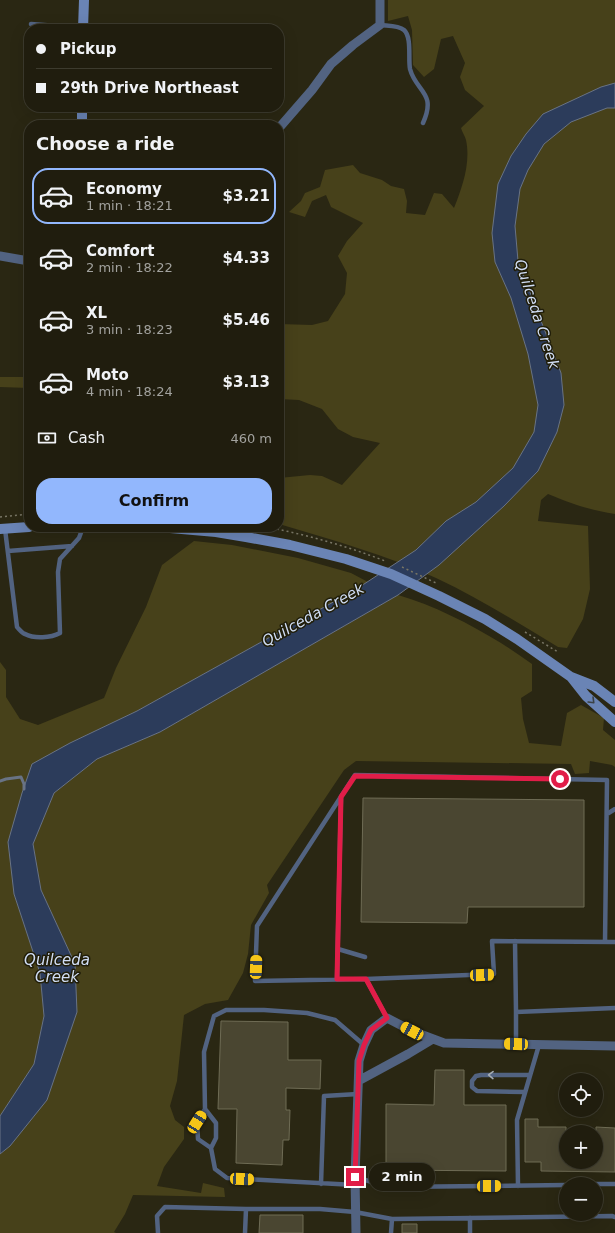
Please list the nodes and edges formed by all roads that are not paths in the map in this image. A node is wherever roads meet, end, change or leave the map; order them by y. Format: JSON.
{"nodes":[{"id":1,"x":84,"y":0,"type":"edge"},
{"id":2,"x":380,"y":0,"type":"edge"},
{"id":3,"x":83,"y":24,"type":"edge"},
{"id":4,"x":380,"y":25,"type":"junction"},
{"id":5,"x":284,"y":122,"type":"edge"},
{"id":6,"x":423,"y":123,"type":"dead end"},
{"id":7,"x":0,"y":256,"type":"edge"},
{"id":8,"x":24,"y":260,"type":"edge"},
{"id":9,"x":24,"y":527,"type":"edge"},
{"id":10,"x":3,"y":529,"type":"edge"},
{"id":11,"x":81,"y":532,"type":"edge"},
{"id":12,"x":209,"y":532,"type":"edge"},
{"id":13,"x":72,"y":546,"type":"junction"},
{"id":14,"x":8,"y":551,"type":"junction"},
{"id":15,"x":571,"y":677,"type":"junction"},
{"id":16,"x":615,"y":702,"type":"edge"},
{"id":17,"x":615,"y":722,"type":"edge"},
{"id":18,"x":341,"y":797,"type":"junction"},
{"id":19,"x":615,"y":809,"type":"edge"},
{"id":20,"x":607,"y":814,"type":"junction"},
{"id":21,"x":515,"y":941,"type":"junction"},
{"id":22,"x":605,"y":942,"type":"junction"},
{"id":23,"x":615,"y":942,"type":"edge"},
{"id":24,"x":338,"y":949,"type":"junction"},
{"id":25,"x":365,"y":956,"type":"dead end"},
{"id":26,"x":337,"y":979,"type":"junction"},
{"id":27,"x":366,"y":979,"type":"junction"},
{"id":28,"x":615,"y":1008,"type":"edge"},
{"id":29,"x":516,"y":1012,"type":"junction"},
{"id":30,"x":387,"y":1018,"type":"junction"},
{"id":31,"x":433,"y":1039,"type":"junction"},
{"id":32,"x":516,"y":1044,"type":"junction"},
{"id":33,"x":364,"y":1045,"type":"junction"},
{"id":34,"x":539,"y":1045,"type":"junction"},
{"id":35,"x":613,"y":1045,"type":"edge"},
{"id":36,"x":530,"y":1076,"type":"junction"},
{"id":37,"x":360,"y":1080,"type":"junction"},
{"id":38,"x":525,"y":1092,"type":"junction"},
{"id":39,"x":358,"y":1094,"type":"junction"},
{"id":40,"x":205,"y":1109,"type":"junction"},
{"id":41,"x":211,"y":1148,"type":"junction"},
{"id":42,"x":355,"y":1181,"type":"junction"},
{"id":43,"x":321,"y":1184,"type":"junction"},
{"id":44,"x":603,"y":1184,"type":"edge"},
{"id":45,"x":615,"y":1184,"type":"edge"},
{"id":46,"x":559,"y":1185,"type":"edge"},
{"id":47,"x":518,"y":1186,"type":"junction"},
{"id":48,"x":246,"y":1209,"type":"junction"},
{"id":49,"x":356,"y":1212,"type":"junction"},
{"id":50,"x":615,"y":1217,"type":"edge"},
{"id":51,"x":470,"y":1218,"type":"junction"},
{"id":52,"x":392,"y":1219,"type":"junction"},
{"id":53,"x":158,"y":1233,"type":"edge"},
{"id":54,"x":245,"y":1233,"type":"edge"},
{"id":55,"x":356,"y":1233,"type":"edge"},
{"id":56,"x":391,"y":1233,"type":"edge"},
{"id":57,"x":470,"y":1233,"type":"edge"}],
"edges":[{"from":1,"to":3,"type":"main road"},
{"from":2,"to":4,"type":"street"},
{"from":4,"to":5,"type":"street"},
{"from":4,"to":6,"type":"lane"},
{"from":7,"to":8,"type":"street"},
{"from":9,"to":10,"type":"main road"},
{"from":10,"to":14,"type":"lane"},
{"from":11,"to":13,"type":"lane"},
{"from":12,"to":15,"type":"main road"},
{"from":13,"to":14,"type":"lane"},
{"from":13,"to":14,"type":"lane"},
{"from":15,"to":16,"type":"main road"},
{"from":15,"to":17,"type":"main road","one_way":true},
{"from":18,"to":20,"type":"lane"},
{"from":18,"to":24,"type":"lane"},
{"from":18,"to":26,"type":"lane"},
{"from":19,"to":20,"type":"lane"},
{"from":20,"to":22,"type":"lane"},
{"from":21,"to":22,"type":"lane"},
{"from":21,"to":27,"type":"lane"},
{"from":21,"to":29,"type":"lane"},
{"from":22,"to":23,"type":"lane"},
{"from":24,"to":25,"type":"lane"},
{"from":24,"to":26,"type":"lane"},
{"from":26,"to":27,"type":"lane"},
{"from":27,"to":30,"type":"lane"},
{"from":28,"to":29,"type":"lane"},
{"from":29,"to":32,"type":"lane"},
{"from":30,"to":31,"type":"street"},
{"from":30,"to":33,"type":"street"},
{"from":31,"to":32,"type":"street"},
{"from":31,"to":37,"type":"street"},
{"from":32,"to":34,"type":"street"},
{"from":33,"to":37,"type":"street"},
{"from":33,"to":40,"type":"lane"},
{"from":34,"to":35,"type":"street"},
{"from":34,"to":36,"type":"lane"},
{"from":36,"to":38,"type":"lane"},
{"from":36,"to":38,"type":"lane","one_way":true},
{"from":37,"to":39,"type":"street"},
{"from":38,"to":47,"type":"lane"},
{"from":39,"to":42,"type":"street"},
{"from":39,"to":43,"type":"lane"},
{"from":40,"to":41,"type":"lane"},
{"from":40,"to":41,"type":"lane"},
{"from":41,"to":43,"type":"lane"},
{"from":42,"to":43,"type":"lane"},
{"from":42,"to":47,"type":"lane"},
{"from":42,"to":49,"type":"street"},
{"from":44,"to":45,"type":"lane"},
{"from":46,"to":47,"type":"lane"},
{"from":48,"to":49,"type":"lane"},
{"from":48,"to":53,"type":"lane"},
{"from":48,"to":54,"type":"lane"},
{"from":49,"to":52,"type":"lane"},
{"from":49,"to":55,"type":"street"},
{"from":50,"to":51,"type":"lane"},
{"from":51,"to":52,"type":"lane"},
{"from":51,"to":57,"type":"lane"},
{"from":52,"to":56,"type":"lane"}]}
